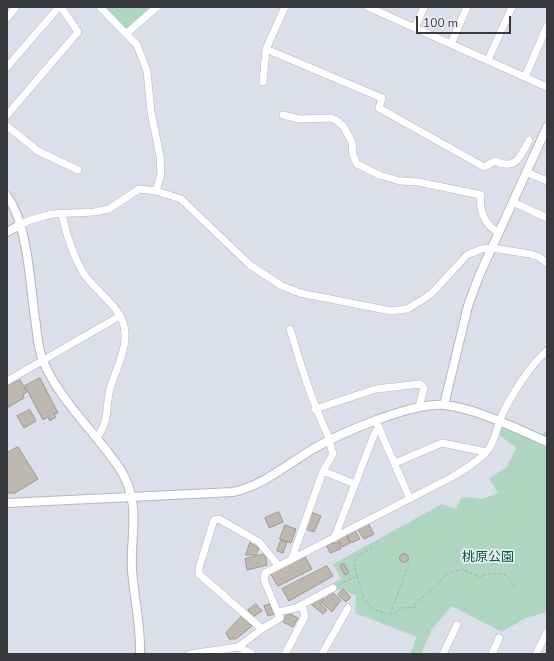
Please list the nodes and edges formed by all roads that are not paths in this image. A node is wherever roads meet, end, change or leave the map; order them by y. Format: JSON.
{"nodes":[{"id":1,"x":16,"y":7,"type":"edge"},
{"id":2,"x":60,"y":7,"type":"edge"},
{"id":3,"x":100,"y":7,"type":"edge"},
{"id":4,"x":157,"y":7,"type":"edge"},
{"id":5,"x":286,"y":7,"type":"edge"},
{"id":6,"x":368,"y":7,"type":"edge"},
{"id":7,"x":424,"y":7,"type":"edge"},
{"id":8,"x":467,"y":7,"type":"edge"},
{"id":9,"x":512,"y":7,"type":"edge"},
{"id":10,"x":380,"y":9,"type":"edge"},
{"id":11,"x":7,"y":18,"type":"edge"},
{"id":12,"x":547,"y":26,"type":"edge"},
{"id":13,"x":415,"y":28,"type":"junction"},
{"id":14,"x":127,"y":33,"type":"junction"},
{"id":15,"x":451,"y":44,"type":"junction"},
{"id":16,"x":266,"y":49,"type":"junction"},
{"id":17,"x":488,"y":60,"type":"junction"},
{"id":18,"x":7,"y":67,"type":"edge"},
{"id":19,"x":525,"y":77,"type":"junction"},
{"id":20,"x":263,"y":82,"type":"dead end"},
{"id":21,"x":547,"y":87,"type":"edge"},
{"id":22,"x":7,"y":115,"type":"edge"},
{"id":23,"x":283,"y":115,"type":"dead end"},
{"id":24,"x":7,"y":126,"type":"edge"},
{"id":25,"x":547,"y":127,"type":"edge"},
{"id":26,"x":545,"y":136,"type":"edge"},
{"id":27,"x":529,"y":140,"type":"dead end"},
{"id":28,"x":78,"y":170,"type":"dead end"},
{"id":29,"x":526,"y":172,"type":"junction"},
{"id":30,"x":547,"y":181,"type":"edge"},
{"id":31,"x":156,"y":191,"type":"junction"},
{"id":32,"x":7,"y":196,"type":"edge"},
{"id":33,"x":513,"y":202,"type":"junction"},
{"id":34,"x":62,"y":214,"type":"junction"},
{"id":35,"x":547,"y":218,"type":"edge"},
{"id":36,"x":20,"y":225,"type":"junction"},
{"id":37,"x":7,"y":232,"type":"edge"},
{"id":38,"x":499,"y":233,"type":"junction"},
{"id":39,"x":492,"y":248,"type":"junction"},
{"id":40,"x":547,"y":263,"type":"edge"},
{"id":41,"x":120,"y":316,"type":"junction"},
{"id":42,"x":290,"y":329,"type":"dead end"},
{"id":43,"x":547,"y":351,"type":"edge"},
{"id":44,"x":43,"y":360,"type":"junction"},
{"id":45,"x":7,"y":381,"type":"edge"},
{"id":46,"x":444,"y":405,"type":"junction"},
{"id":47,"x":419,"y":407,"type":"junction"},
{"id":48,"x":315,"y":409,"type":"junction"},
{"id":49,"x":499,"y":422,"type":"junction"},
{"id":50,"x":377,"y":424,"type":"junction"},
{"id":51,"x":97,"y":438,"type":"junction"},
{"id":52,"x":330,"y":440,"type":"junction"},
{"id":53,"x":547,"y":442,"type":"edge"},
{"id":54,"x":486,"y":452,"type":"junction"},
{"id":55,"x":395,"y":463,"type":"junction"},
{"id":56,"x":323,"y":471,"type":"junction"},
{"id":57,"x":355,"y":484,"type":"junction"},
{"id":58,"x":132,"y":496,"type":"junction"},
{"id":59,"x":410,"y":499,"type":"junction"},
{"id":60,"x":7,"y":503,"type":"edge"},
{"id":61,"x":335,"y":536,"type":"junction"},
{"id":62,"x":292,"y":558,"type":"junction"},
{"id":63,"x":278,"y":565,"type":"junction"},
{"id":64,"x":333,"y":588,"type":"road end"},
{"id":65,"x":302,"y":606,"type":"junction"},
{"id":66,"x":348,"y":608,"type":"dead end"},
{"id":67,"x":278,"y":612,"type":"junction"},
{"id":68,"x":457,"y":625,"type":"dead end"},
{"id":69,"x":262,"y":629,"type":"junction"},
{"id":70,"x":547,"y":632,"type":"edge"},
{"id":71,"x":499,"y":638,"type":"dead end"},
{"id":72,"x":242,"y":651,"type":"edge"},
{"id":73,"x":140,"y":654,"type":"edge"},
{"id":74,"x":190,"y":654,"type":"edge"},
{"id":75,"x":252,"y":654,"type":"edge"},
{"id":76,"x":285,"y":654,"type":"edge"},
{"id":77,"x":322,"y":654,"type":"edge"},
{"id":78,"x":443,"y":654,"type":"edge"},
{"id":79,"x":492,"y":654,"type":"edge"},
{"id":80,"x":536,"y":654,"type":"edge"}],
"edges":[{"from":1,"to":11,"type":"street"},
{"from":2,"to":18,"type":"street"},
{"from":2,"to":22,"type":"street"},
{"from":3,"to":14,"type":"street"},
{"from":4,"to":14,"type":"street"},
{"from":5,"to":16,"type":"street"},
{"from":6,"to":10,"type":"street"},
{"from":7,"to":13,"type":"street"},
{"from":8,"to":15,"type":"street"},
{"from":9,"to":17,"type":"street"},
{"from":10,"to":13,"type":"street"},
{"from":12,"to":19,"type":"street"},
{"from":13,"to":15,"type":"street"},
{"from":14,"to":31,"type":"street"},
{"from":15,"to":17,"type":"street"},
{"from":16,"to":20,"type":"street"},
{"from":16,"to":27,"type":"street"},
{"from":17,"to":19,"type":"street"},
{"from":19,"to":21,"type":"street"},
{"from":23,"to":38,"type":"street"},
{"from":24,"to":28,"type":"street"},
{"from":25,"to":26,"type":"street"},
{"from":26,"to":29,"type":"street"},
{"from":29,"to":30,"type":"street"},
{"from":29,"to":33,"type":"street"},
{"from":31,"to":34,"type":"street"},
{"from":31,"to":39,"type":"street"},
{"from":32,"to":36,"type":"street"},
{"from":33,"to":35,"type":"street"},
{"from":33,"to":38,"type":"street"},
{"from":34,"to":36,"type":"street"},
{"from":34,"to":41,"type":"street"},
{"from":36,"to":37,"type":"street"},
{"from":36,"to":44,"type":"street"},
{"from":38,"to":39,"type":"street"},
{"from":39,"to":40,"type":"street"},
{"from":39,"to":46,"type":"street"},
{"from":41,"to":44,"type":"street"},
{"from":41,"to":51,"type":"street"},
{"from":42,"to":48,"type":"street"},
{"from":43,"to":49,"type":"street"},
{"from":44,"to":45,"type":"street"},
{"from":44,"to":51,"type":"street"},
{"from":46,"to":47,"type":"street"},
{"from":46,"to":49,"type":"street"},
{"from":47,"to":48,"type":"street"},
{"from":47,"to":50,"type":"street"},
{"from":48,"to":52,"type":"street"},
{"from":49,"to":53,"type":"street"},
{"from":49,"to":54,"type":"street"},
{"from":50,"to":52,"type":"street"},
{"from":50,"to":55,"type":"street"},
{"from":50,"to":57,"type":"street"},
{"from":51,"to":58,"type":"street"},
{"from":52,"to":56,"type":"street"},
{"from":52,"to":58,"type":"street"},
{"from":54,"to":55,"type":"street"},
{"from":54,"to":59,"type":"street"},
{"from":55,"to":59,"type":"street"},
{"from":56,"to":57,"type":"street"},
{"from":56,"to":62,"type":"street"},
{"from":57,"to":61,"type":"street"},
{"from":58,"to":60,"type":"street"},
{"from":58,"to":73,"type":"street"},
{"from":59,"to":61,"type":"street"},
{"from":61,"to":62,"type":"street"},
{"from":62,"to":63,"type":"street"},
{"from":63,"to":67,"type":"street"},
{"from":63,"to":69,"type":"street"},
{"from":64,"to":65,"type":"street"},
{"from":65,"to":67,"type":"street"},
{"from":65,"to":76,"type":"street"},
{"from":66,"to":77,"type":"street"},
{"from":67,"to":69,"type":"street"},
{"from":68,"to":78,"type":"street"},
{"from":69,"to":72,"type":"street"},
{"from":70,"to":80,"type":"street"},
{"from":71,"to":79,"type":"street"},
{"from":72,"to":74,"type":"street"},
{"from":72,"to":75,"type":"street"}]}
